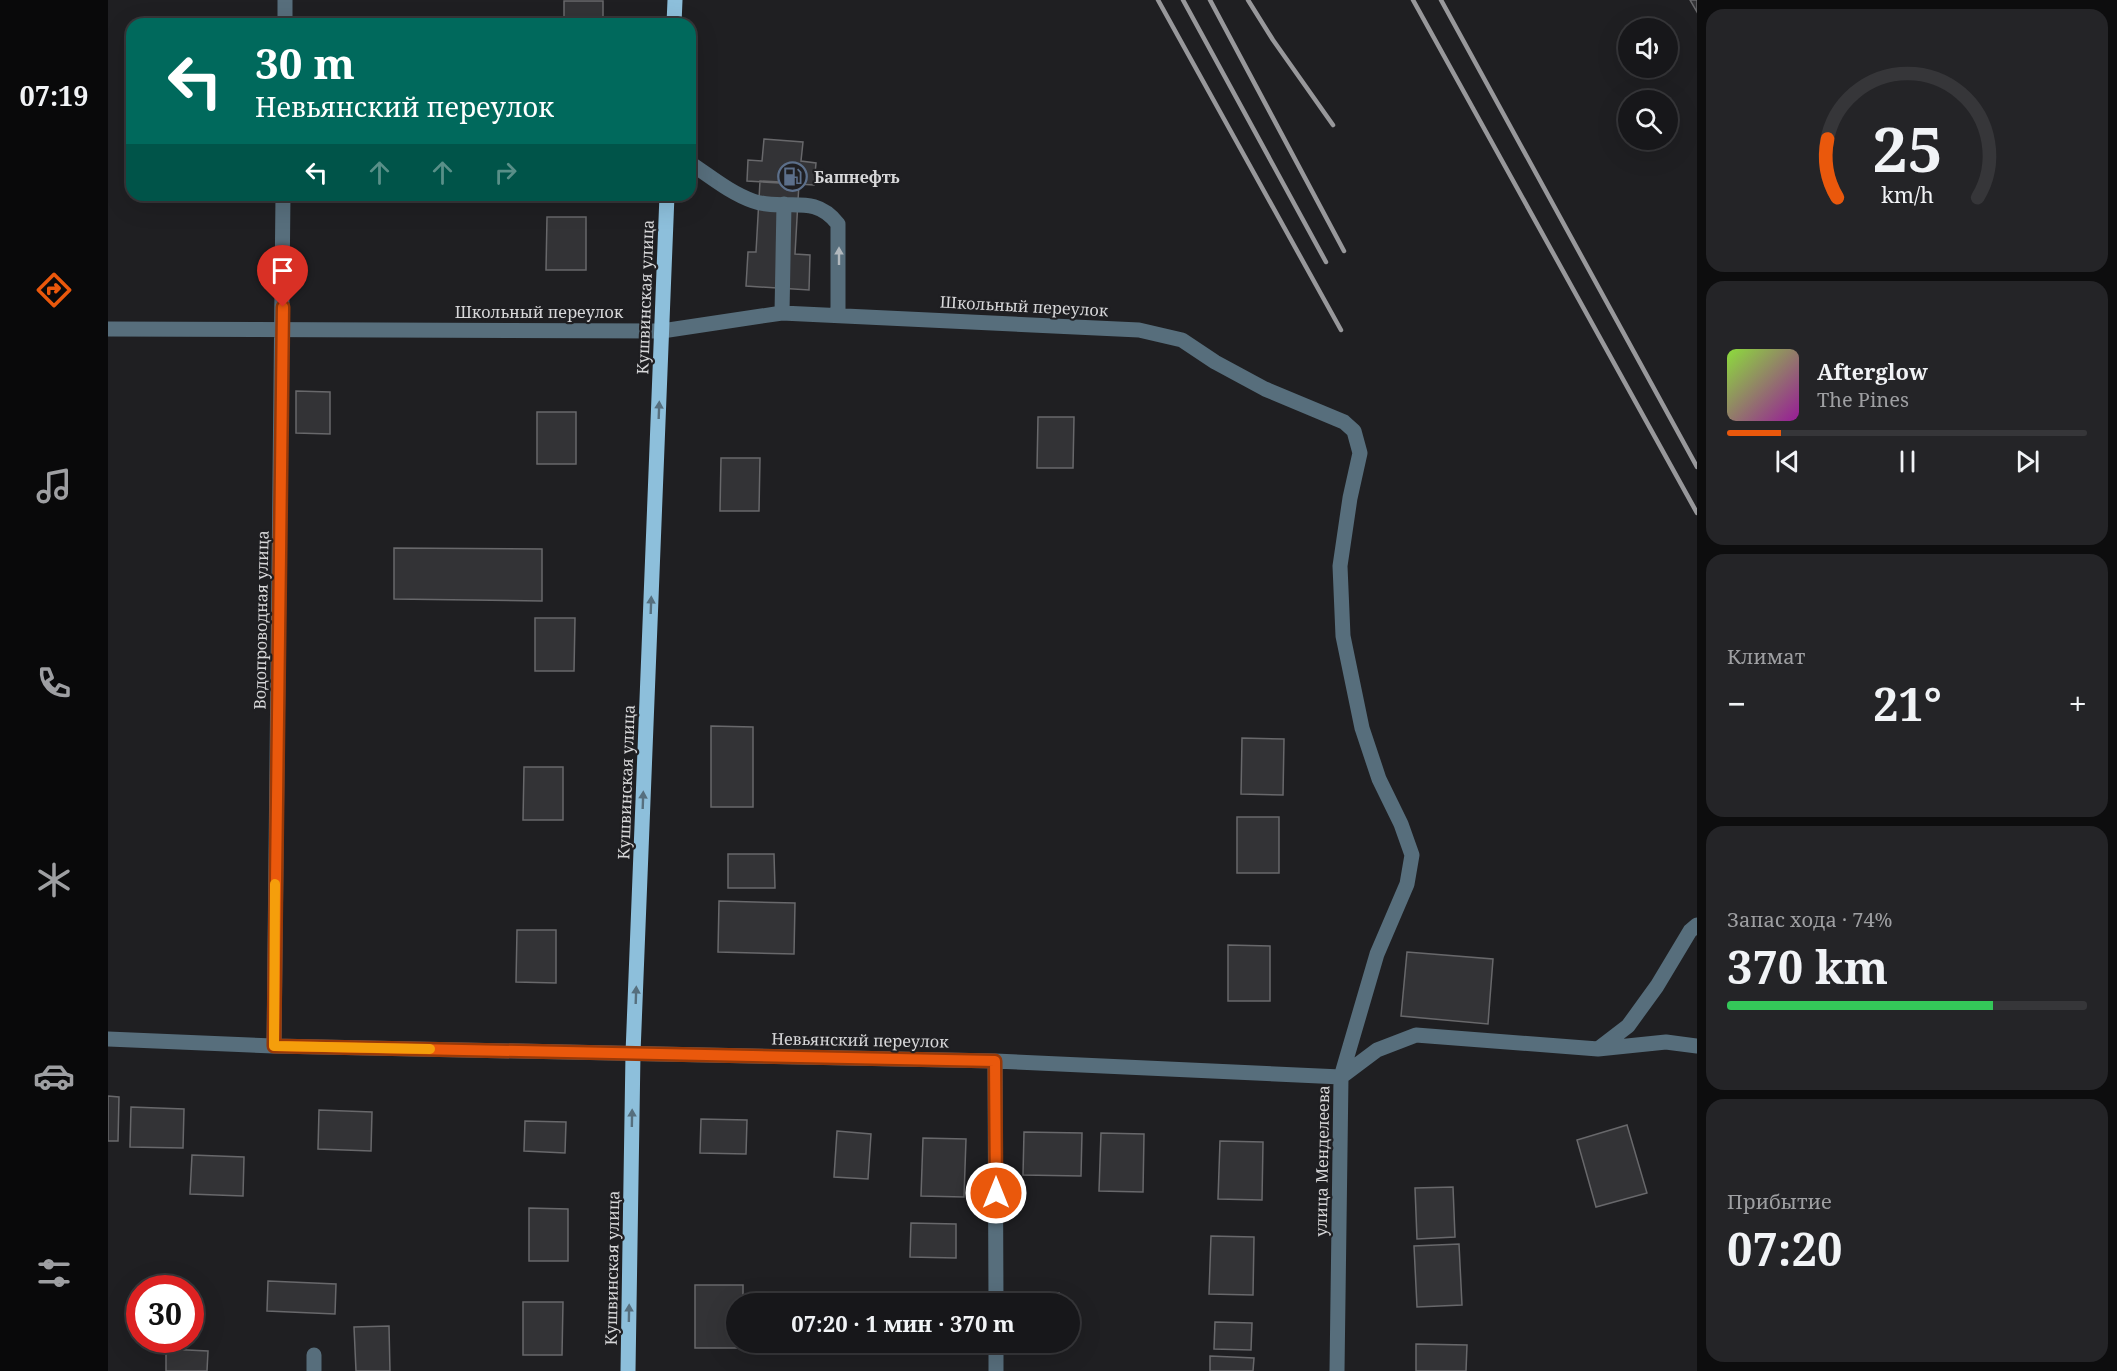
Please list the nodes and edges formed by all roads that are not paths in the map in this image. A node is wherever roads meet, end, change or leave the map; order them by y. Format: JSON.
{"nodes":[{"id":1,"x":285,"y":0,"type":"edge"},
{"id":2,"x":675,"y":0,"type":"edge"},
{"id":3,"x":285,"y":18,"type":"edge"},
{"id":4,"x":674,"y":18,"type":"edge"},
{"id":5,"x":696,"y":167,"type":"edge"},
{"id":6,"x":283,"y":201,"type":"edge"},
{"id":7,"x":667,"y":201,"type":"edge"},
{"id":8,"x":784,"y":204,"type":"junction"},
{"id":9,"x":782,"y":313,"type":"junction"},
{"id":10,"x":838,"y":315,"type":"junction"},
{"id":11,"x":108,"y":329,"type":"edge"},
{"id":12,"x":282,"y":329,"type":"junction"},
{"id":13,"x":662,"y":331,"type":"junction"},
{"id":14,"x":1412,"y":855,"type":"joint"},
{"id":15,"x":1697,"y":925,"type":"edge"},
{"id":16,"x":108,"y":1039,"type":"edge"},
{"id":17,"x":274,"y":1046,"type":"junction"},
{"id":18,"x":1697,"y":1046,"type":"edge"},
{"id":19,"x":1598,"y":1049,"type":"junction"},
{"id":20,"x":633,"y":1053,"type":"junction"},
{"id":21,"x":995,"y":1061,"type":"junction"},
{"id":22,"x":1341,"y":1077,"type":"junction"},
{"id":23,"x":996,"y":1293,"type":"edge"},
{"id":24,"x":996,"y":1353,"type":"edge"},
{"id":25,"x":314,"y":1355,"type":"dead end"},
{"id":26,"x":314,"y":1371,"type":"edge"},
{"id":27,"x":628,"y":1371,"type":"edge"},
{"id":28,"x":996,"y":1371,"type":"edge"},
{"id":29,"x":1337,"y":1371,"type":"edge"}],
"edges":[{"from":1,"to":3,"type":"street"},
{"from":2,"to":4,"type":"main road"},
{"from":5,"to":8,"type":"street"},
{"from":6,"to":12,"type":"street","name":"Водопроводная улица"},
{"from":7,"to":13,"type":"main road","name":"Кушвинская улица"},
{"from":8,"to":9,"type":"street"},
{"from":10,"to":8,"type":"street","one_way":true},
{"from":9,"to":10,"type":"street","name":"Школьный переулок"},
{"from":9,"to":13,"type":"street","name":"Школьный переулок"},
{"from":10,"to":14,"type":"street","name":"Школьный переулок"},
{"from":11,"to":12,"type":"street","name":"Школьный переулок"},
{"from":12,"to":13,"type":"street","name":"Школьный переулок"},
{"from":12,"to":17,"type":"street","name":"Водопроводная улица"},
{"from":20,"to":13,"type":"main road","name":"Кушвинская улица","one_way":true},
{"from":14,"to":22,"type":"street","name":"улица Менделеева"},
{"from":15,"to":19,"type":"street"},
{"from":16,"to":17,"type":"street","name":"Невьянский переулок"},
{"from":17,"to":20,"type":"street","name":"Невьянский переулок"},
{"from":18,"to":19,"type":"street"},
{"from":19,"to":22,"type":"street"},
{"from":20,"to":21,"type":"street","name":"Невьянский переулок"},
{"from":27,"to":20,"type":"main road","name":"Кушвинская улица","one_way":true},
{"from":21,"to":22,"type":"street","name":"Невьянский переулок"},
{"from":21,"to":23,"type":"street"},
{"from":22,"to":29,"type":"street","name":"улица Менделеева"},
{"from":24,"to":28,"type":"street"},
{"from":25,"to":26,"type":"street"}]}
